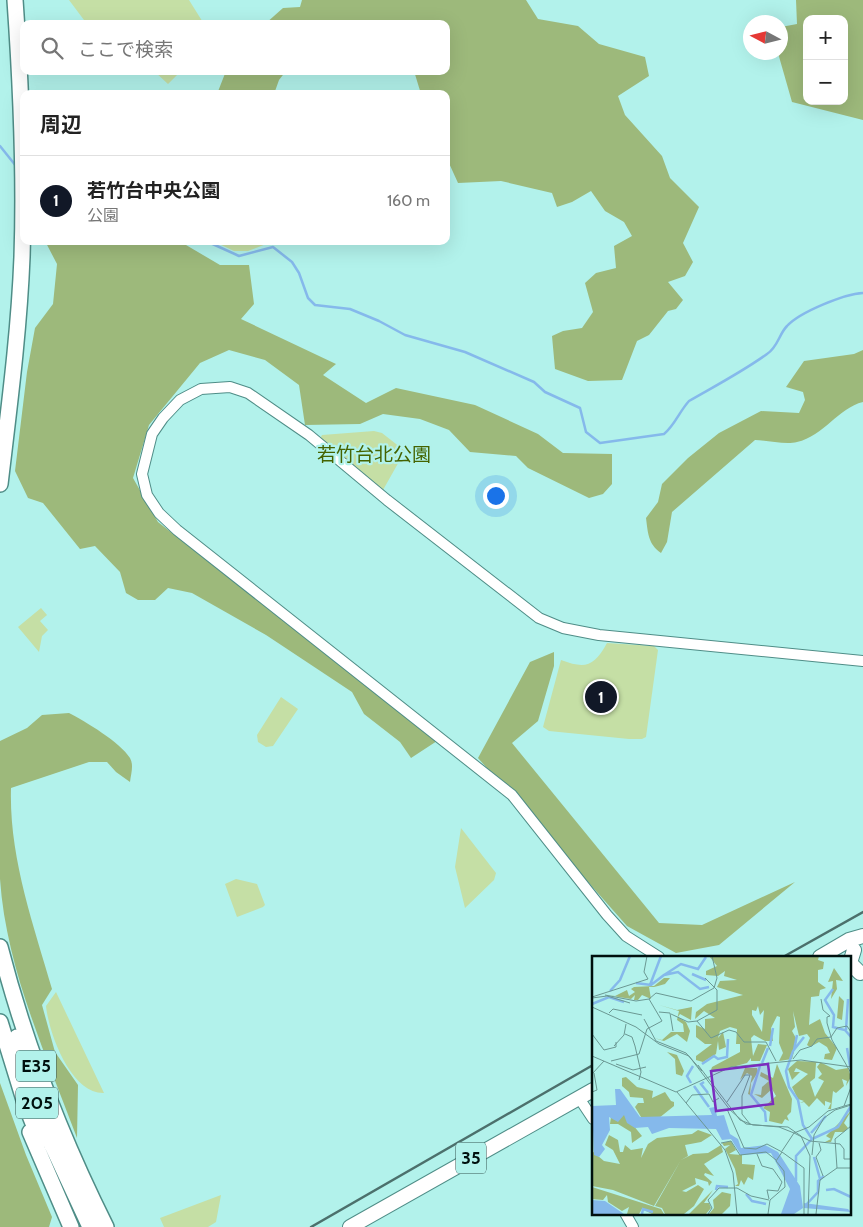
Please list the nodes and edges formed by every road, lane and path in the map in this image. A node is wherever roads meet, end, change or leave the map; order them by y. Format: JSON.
{"nodes":[{"id":1,"x":15,"y":0,"type":"edge"},
{"id":2,"x":20,"y":75,"type":"edge"},
{"id":3,"x":20,"y":75,"type":"edge"},
{"id":4,"x":21,"y":90,"type":"edge"},
{"id":5,"x":21,"y":245,"type":"edge"},
{"id":6,"x":0,"y":484,"type":"edge"},
{"id":7,"x":863,"y":661,"type":"edge"},
{"id":8,"x":863,"y":936,"type":"edge"},
{"id":9,"x":0,"y":947,"type":"edge"},
{"id":10,"x":853,"y":950,"type":"edge"},
{"id":11,"x":657,"y":956,"type":"edge"},
{"id":12,"x":822,"y":956,"type":"edge"},
{"id":13,"x":0,"y":973,"type":"edge"},
{"id":14,"x":857,"y":974,"type":"edge"},
{"id":15,"x":0,"y":1022,"type":"edge"},
{"id":16,"x":0,"y":1036,"type":"edge"},
{"id":17,"x":592,"y":1091,"type":"edge"},
{"id":18,"x":580,"y":1098,"type":"junction"},
{"id":19,"x":592,"y":1117,"type":"edge"},
{"id":20,"x":626,"y":1214,"type":"edge"},
{"id":21,"x":71,"y":1227,"type":"edge"},
{"id":22,"x":83,"y":1227,"type":"edge"},
{"id":23,"x":90,"y":1227,"type":"edge"},
{"id":24,"x":106,"y":1227,"type":"edge"},
{"id":25,"x":350,"y":1227,"type":"edge"},
{"id":26,"x":633,"y":1227,"type":"edge"}],
"edges":[{"from":1,"to":3,"type":"highway"},
{"from":2,"to":4,"type":"highway"},
{"from":5,"to":6,"type":"highway"},
{"from":7,"to":11,"type":"street"},
{"from":8,"to":12,"type":"highway"},
{"from":9,"to":24,"type":"highway","number":"E35"},
{"from":10,"to":14,"type":"highway"},
{"from":13,"to":23,"type":"highway","number":"205"},
{"from":15,"to":22,"type":"highway"},
{"from":16,"to":21,"type":"highway","number":"E35"},
{"from":17,"to":18,"type":"highway","number":"35"},
{"from":18,"to":19,"type":"street"},
{"from":18,"to":25,"type":"highway","number":"35"},
{"from":20,"to":26,"type":"street"}]}
